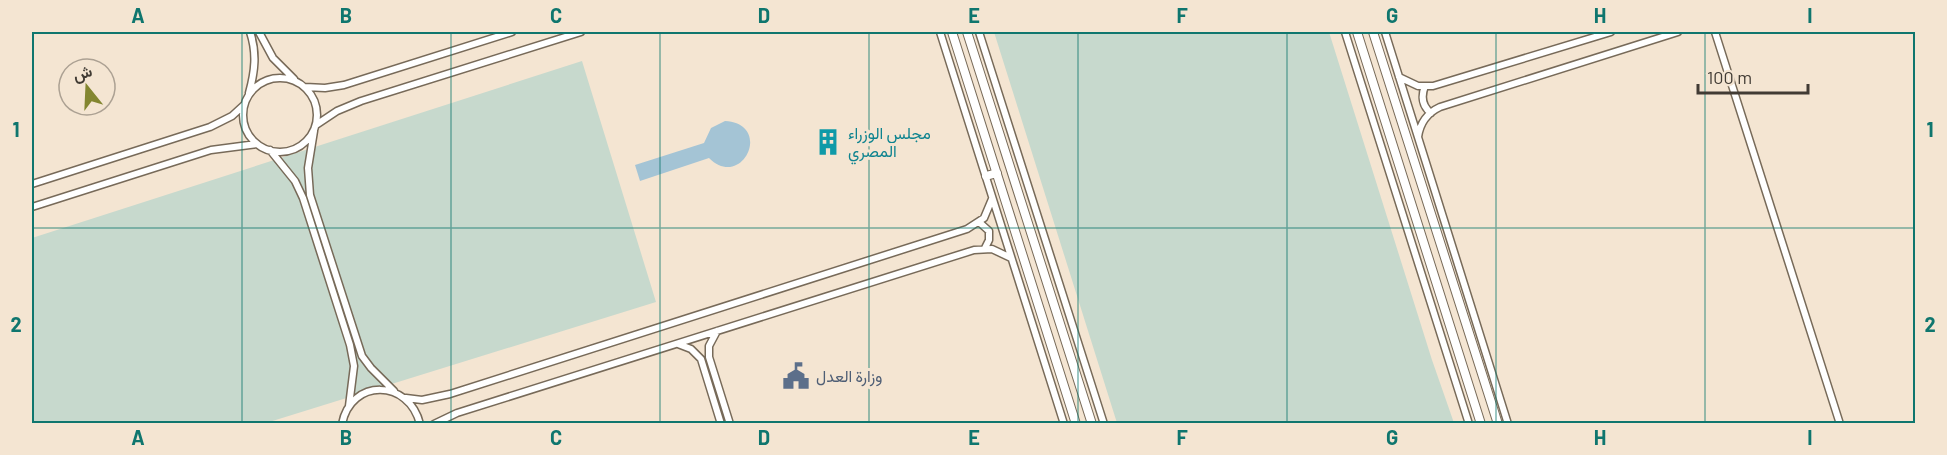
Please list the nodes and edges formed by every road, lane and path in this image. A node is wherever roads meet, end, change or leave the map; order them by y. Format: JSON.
{"nodes":[{"id":1,"x":250,"y":32,"type":"edge"},
{"id":2,"x":258,"y":32,"type":"edge"},
{"id":3,"x":512,"y":32,"type":"edge"},
{"id":4,"x":581,"y":32,"type":"edge"},
{"id":5,"x":940,"y":32,"type":"edge"},
{"id":6,"x":952,"y":32,"type":"edge"},
{"id":7,"x":967,"y":32,"type":"edge"},
{"id":8,"x":979,"y":32,"type":"edge"},
{"id":9,"x":1346,"y":32,"type":"edge"},
{"id":10,"x":1357,"y":32,"type":"edge"},
{"id":11,"x":1373,"y":32,"type":"edge"},
{"id":12,"x":1385,"y":32,"type":"edge"},
{"id":13,"x":1611,"y":32,"type":"edge"},
{"id":14,"x":1678,"y":32,"type":"edge"},
{"id":15,"x":1715,"y":32,"type":"edge"},
{"id":16,"x":1399,"y":77,"type":"junction"},
{"id":17,"x":296,"y":81,"type":"junction"},
{"id":18,"x":1425,"y":86,"type":"junction"},
{"id":19,"x":305,"y":87,"type":"junction"},
{"id":20,"x":246,"y":101,"type":"junction"},
{"id":21,"x":1431,"y":113,"type":"junction"},
{"id":22,"x":315,"y":128,"type":"junction"},
{"id":23,"x":1418,"y":137,"type":"junction"},
{"id":24,"x":257,"y":144,"type":"junction"},
{"id":25,"x":270,"y":150,"type":"junction"},
{"id":26,"x":997,"y":172,"type":"junction"},
{"id":27,"x":986,"y":176,"type":"junction"},
{"id":28,"x":32,"y":184,"type":"edge"},
{"id":29,"x":1016,"y":185,"type":"junction"},
{"id":30,"x":1002,"y":190,"type":"junction"},
{"id":31,"x":992,"y":199,"type":"junction"},
{"id":32,"x":32,"y":207,"type":"edge"},
{"id":33,"x":979,"y":222,"type":"junction"},
{"id":34,"x":985,"y":248,"type":"junction"},
{"id":35,"x":1011,"y":258,"type":"junction"},
{"id":36,"x":717,"y":331,"type":"junction"},
{"id":37,"x":677,"y":344,"type":"junction"},
{"id":38,"x":394,"y":392,"type":"junction"},
{"id":39,"x":406,"y":398,"type":"junction"},
{"id":40,"x":349,"y":406,"type":"junction"},
{"id":41,"x":343,"y":420,"type":"edge"},
{"id":42,"x":337,"y":423,"type":"edge"},
{"id":43,"x":420,"y":423,"type":"edge"},
{"id":44,"x":434,"y":423,"type":"edge"},
{"id":45,"x":721,"y":423,"type":"edge"},
{"id":46,"x":730,"y":423,"type":"edge"},
{"id":47,"x":1064,"y":423,"type":"edge"},
{"id":48,"x":1076,"y":423,"type":"edge"},
{"id":49,"x":1092,"y":423,"type":"edge"},
{"id":50,"x":1104,"y":423,"type":"edge"},
{"id":51,"x":1469,"y":423,"type":"edge"},
{"id":52,"x":1481,"y":423,"type":"edge"},
{"id":53,"x":1498,"y":423,"type":"edge"},
{"id":54,"x":1508,"y":423,"type":"edge"},
{"id":55,"x":1840,"y":423,"type":"edge"}],
"edges":[{"from":1,"to":20,"type":"street"},
{"from":2,"to":17,"type":"street"},
{"from":3,"to":19,"type":"street"},
{"from":4,"to":22,"type":"street"},
{"from":5,"to":27,"type":"street"},
{"from":6,"to":26,"type":"street"},
{"from":7,"to":29,"type":"street"},
{"from":8,"to":50,"type":"street"},
{"from":9,"to":51,"type":"street"},
{"from":10,"to":52,"type":"street"},
{"from":11,"to":53,"type":"street"},
{"from":12,"to":16,"type":"street"},
{"from":13,"to":18,"type":"street"},
{"from":14,"to":21,"type":"street"},
{"from":15,"to":55,"type":"street"},
{"from":16,"to":18,"type":"street"},
{"from":16,"to":23,"type":"street"},
{"from":17,"to":19,"type":"street"},
{"from":17,"to":20,"type":"street"},
{"from":18,"to":21,"type":"street"},
{"from":19,"to":22,"type":"street"},
{"from":20,"to":24,"type":"street"},
{"from":20,"to":28,"type":"street"},
{"from":21,"to":23,"type":"street"},
{"from":22,"to":25,"type":"street"},
{"from":22,"to":38,"type":"street"},
{"from":23,"to":54,"type":"street"},
{"from":24,"to":25,"type":"street"},
{"from":24,"to":32,"type":"street"},
{"from":25,"to":40,"type":"street"},
{"from":26,"to":27,"type":"street"},
{"from":26,"to":30,"type":"street"},
{"from":27,"to":31,"type":"street"},
{"from":29,"to":30,"type":"street"},
{"from":29,"to":49,"type":"street"},
{"from":30,"to":48,"type":"street"},
{"from":31,"to":33,"type":"street"},
{"from":31,"to":35,"type":"street"},
{"from":33,"to":34,"type":"street"},
{"from":33,"to":39,"type":"street"},
{"from":34,"to":35,"type":"street"},
{"from":34,"to":36,"type":"street"},
{"from":35,"to":47,"type":"street"},
{"from":36,"to":37,"type":"street"},
{"from":36,"to":46,"type":"street"},
{"from":37,"to":44,"type":"street"},
{"from":37,"to":45,"type":"street"},
{"from":38,"to":39,"type":"street"},
{"from":38,"to":40,"type":"street"},
{"from":39,"to":43,"type":"street"},
{"from":40,"to":41,"type":"street"},
{"from":41,"to":42,"type":"street"}]}
